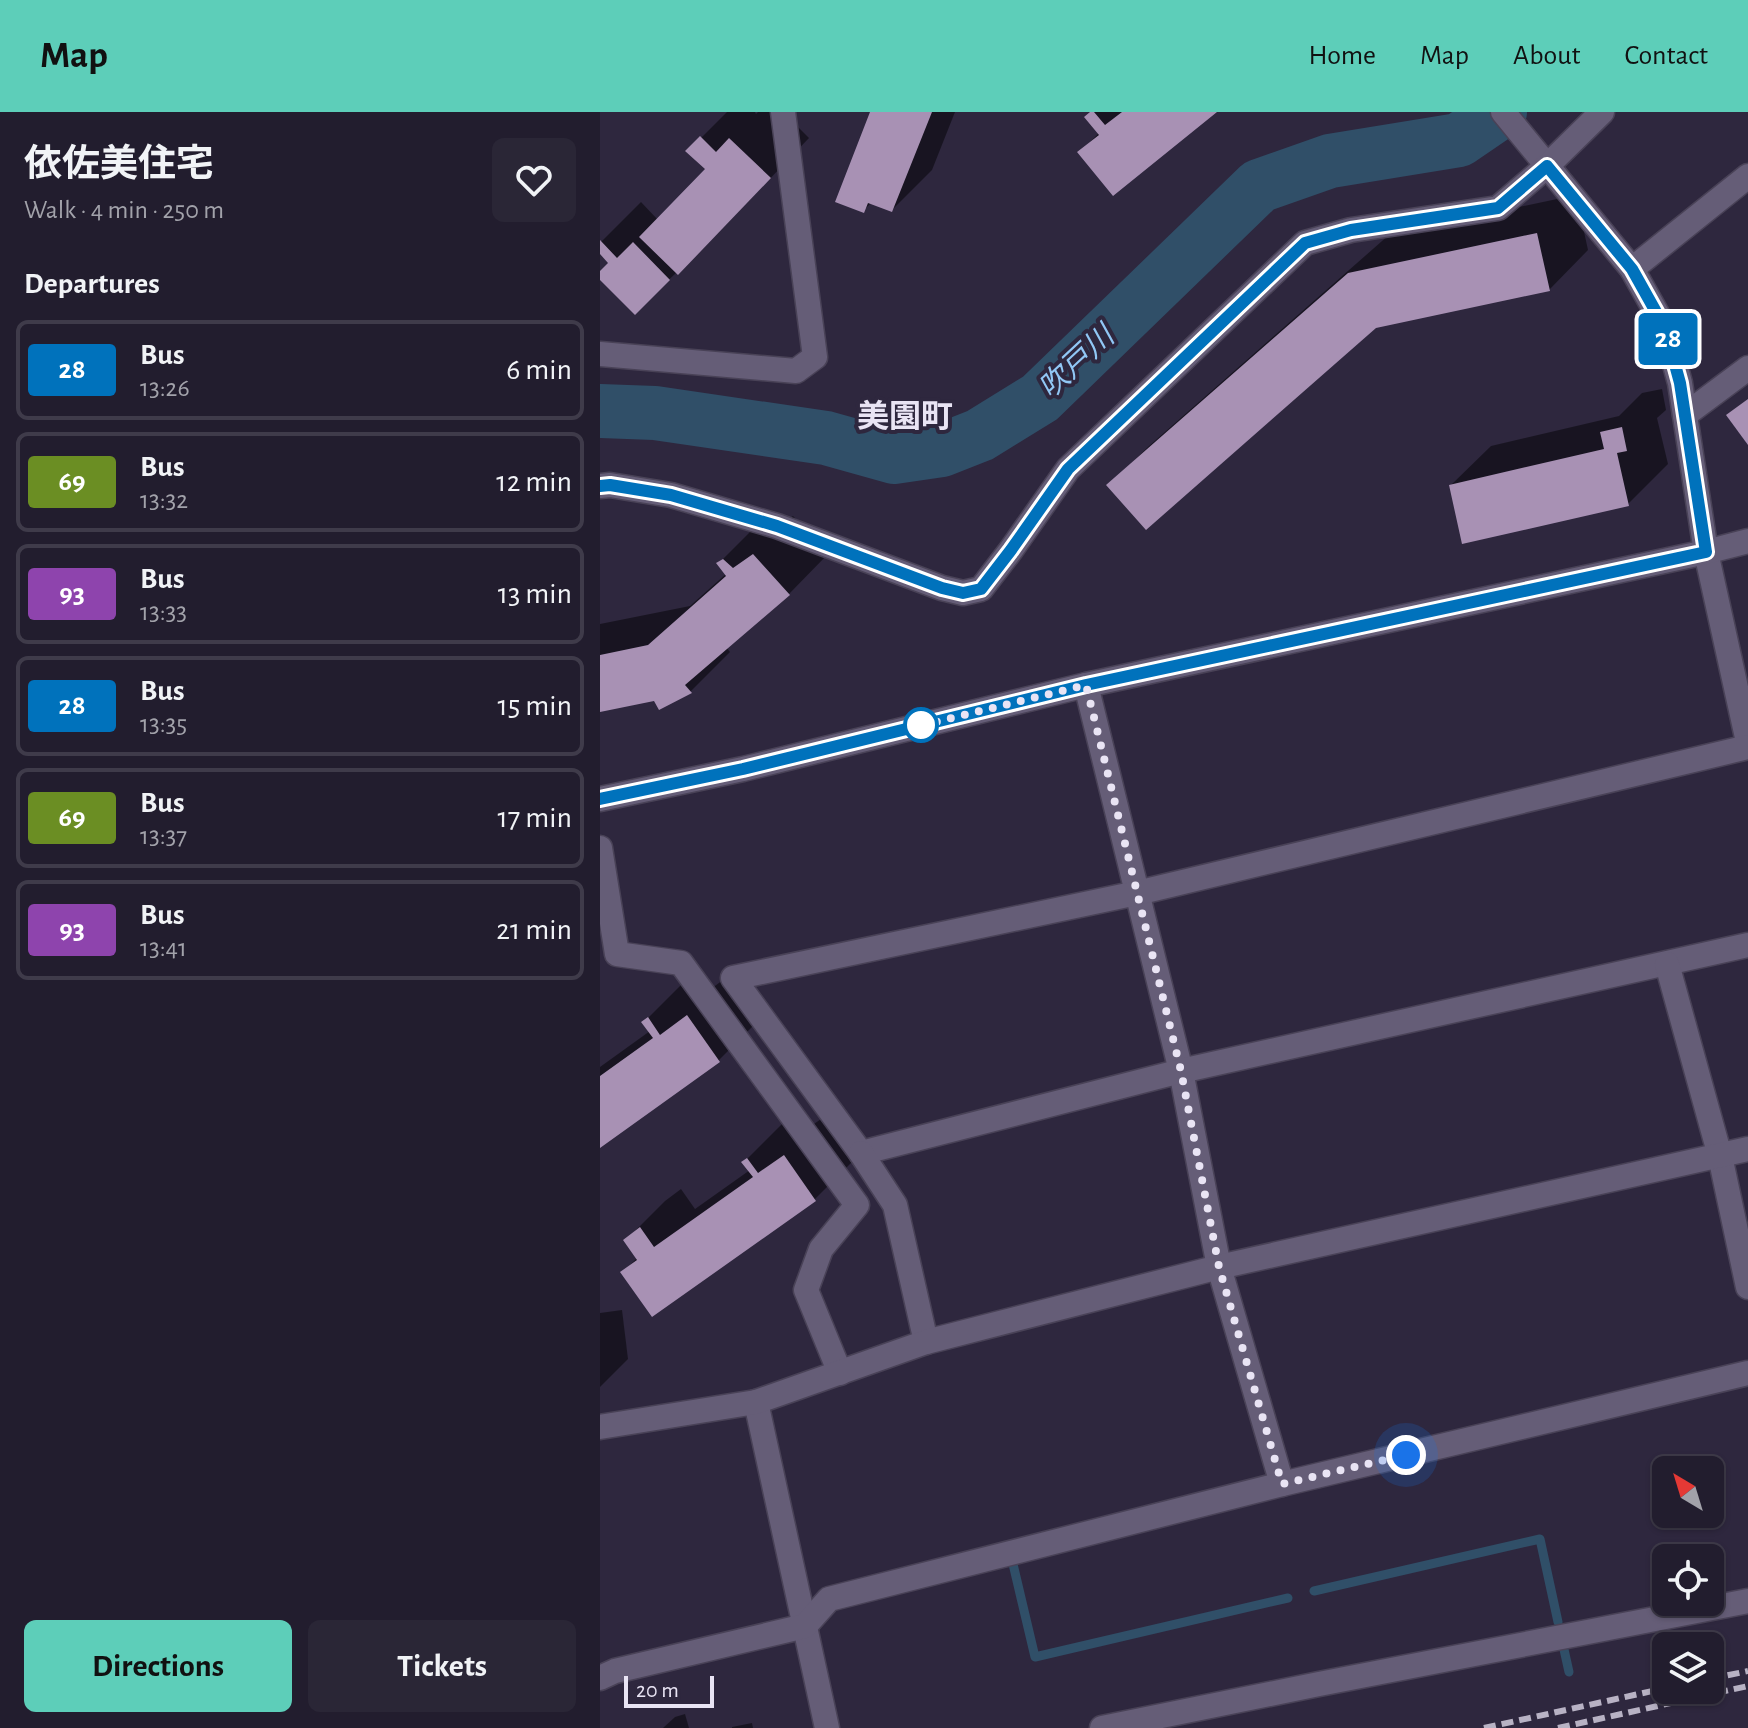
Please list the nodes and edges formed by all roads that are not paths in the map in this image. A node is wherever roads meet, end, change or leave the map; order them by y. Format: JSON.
{"nodes":[{"id":1,"x":783,"y":112,"type":"edge"},
{"id":2,"x":1503,"y":112,"type":"edge"},
{"id":3,"x":1602,"y":112,"type":"edge"},
{"id":4,"x":1547,"y":166,"type":"junction"},
{"id":5,"x":1748,"y":176,"type":"edge"},
{"id":6,"x":1632,"y":269,"type":"junction"},
{"id":7,"x":600,"y":354,"type":"edge"},
{"id":8,"x":1748,"y":368,"type":"edge"},
{"id":9,"x":1685,"y":415,"type":"junction"},
{"id":10,"x":600,"y":486,"type":"edge"},
{"id":11,"x":1748,"y":541,"type":"edge"},
{"id":12,"x":1706,"y":552,"type":"junction"},
{"id":13,"x":1086,"y":685,"type":"junction"},
{"id":14,"x":1748,"y":745,"type":"edge"},
{"id":15,"x":600,"y":799,"type":"edge"},
{"id":16,"x":600,"y":848,"type":"edge"},
{"id":17,"x":1137,"y":893,"type":"junction"},
{"id":18,"x":1748,"y":945,"type":"edge"},
{"id":19,"x":1667,"y":964,"type":"junction"},
{"id":20,"x":1181,"y":1071,"type":"junction"},
{"id":21,"x":1748,"y":1149,"type":"edge"},
{"id":22,"x":861,"y":1153,"type":"junction"},
{"id":23,"x":1720,"y":1156,"type":"junction"},
{"id":24,"x":1219,"y":1267,"type":"junction"},
{"id":25,"x":1748,"y":1287,"type":"edge"},
{"id":26,"x":926,"y":1342,"type":"junction"},
{"id":27,"x":840,"y":1373,"type":"junction"},
{"id":28,"x":1748,"y":1373,"type":"edge"},
{"id":29,"x":756,"y":1402,"type":"junction"},
{"id":30,"x":600,"y":1427,"type":"edge"},
{"id":31,"x":1282,"y":1484,"type":"junction"},
{"id":32,"x":1748,"y":1601,"type":"edge"},
{"id":33,"x":805,"y":1626,"type":"junction"},
{"id":34,"x":600,"y":1678,"type":"edge"},
{"id":35,"x":827,"y":1728,"type":"edge"},
{"id":36,"x":1102,"y":1728,"type":"edge"}],
"edges":[{"from":1,"to":7,"type":"street"},
{"from":2,"to":4,"type":"street"},
{"from":3,"to":4,"type":"street"},
{"from":4,"to":6,"type":"street"},
{"from":4,"to":10,"type":"street"},
{"from":5,"to":6,"type":"street"},
{"from":6,"to":9,"type":"street"},
{"from":8,"to":9,"type":"street"},
{"from":9,"to":12,"type":"street"},
{"from":11,"to":12,"type":"street"},
{"from":12,"to":13,"type":"street"},
{"from":12,"to":14,"type":"street"},
{"from":13,"to":15,"type":"street"},
{"from":13,"to":17,"type":"street"},
{"from":14,"to":17,"type":"street"},
{"from":16,"to":27,"type":"street"},
{"from":17,"to":20,"type":"street"},
{"from":17,"to":22,"type":"street"},
{"from":18,"to":19,"type":"street"},
{"from":19,"to":20,"type":"street"},
{"from":19,"to":23,"type":"street"},
{"from":20,"to":22,"type":"street"},
{"from":20,"to":24,"type":"street"},
{"from":21,"to":23,"type":"street"},
{"from":22,"to":26,"type":"street"},
{"from":23,"to":24,"type":"street"},
{"from":23,"to":25,"type":"street"},
{"from":24,"to":26,"type":"street"},
{"from":24,"to":31,"type":"street"},
{"from":26,"to":27,"type":"street"},
{"from":27,"to":29,"type":"street"},
{"from":28,"to":31,"type":"street"},
{"from":29,"to":30,"type":"street"},
{"from":29,"to":33,"type":"street"},
{"from":31,"to":33,"type":"street"},
{"from":32,"to":36,"type":"street"},
{"from":33,"to":34,"type":"street"},
{"from":33,"to":35,"type":"street"}]}
